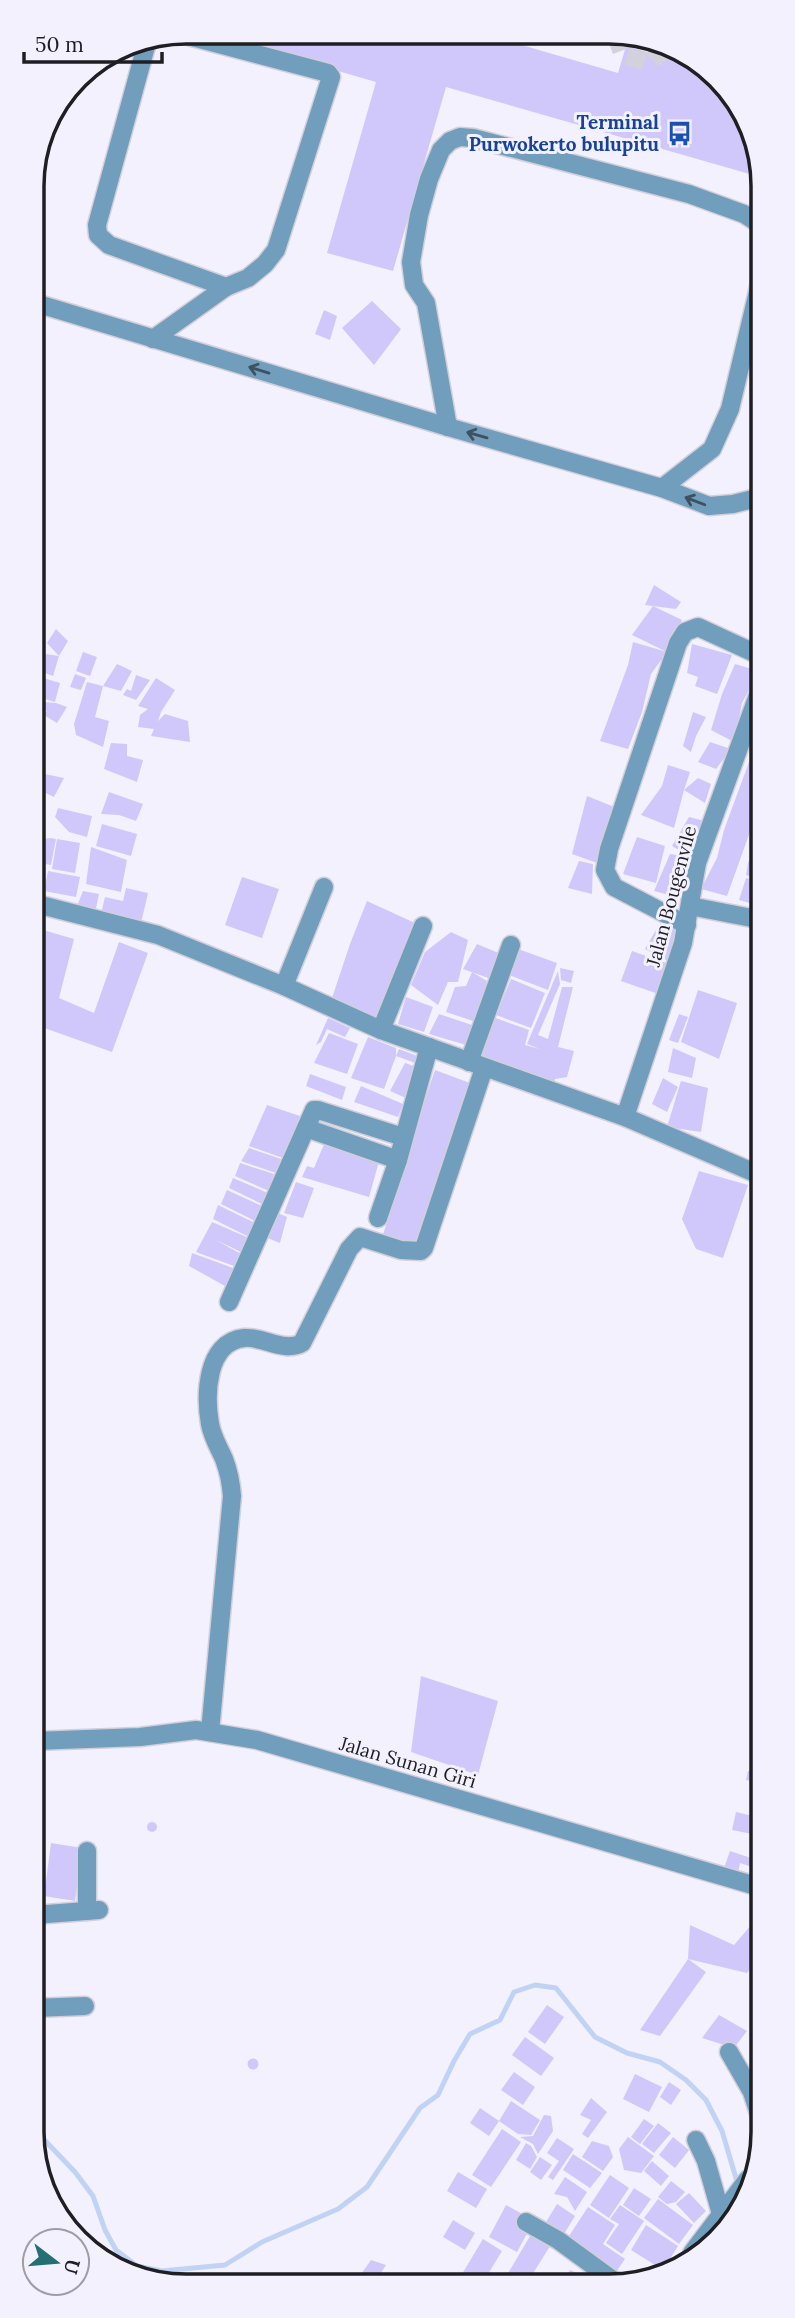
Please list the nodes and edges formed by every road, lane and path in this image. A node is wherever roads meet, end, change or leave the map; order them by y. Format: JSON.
{"nodes":[{"id":1,"x":219,"y":44,"type":"edge"},
{"id":2,"x":145,"y":50,"type":"edge"},
{"id":3,"x":751,"y":219,"type":"edge"},
{"id":4,"x":226,"y":287,"type":"junction"},
{"id":5,"x":44,"y":306,"type":"edge"},
{"id":6,"x":751,"y":321,"type":"edge"},
{"id":7,"x":153,"y":339,"type":"junction"},
{"id":8,"x":449,"y":427,"type":"junction"},
{"id":9,"x":662,"y":488,"type":"junction"},
{"id":10,"x":751,"y":500,"type":"edge"},
{"id":11,"x":751,"y":651,"type":"edge"},
{"id":12,"x":751,"y":714,"type":"edge"},
{"id":13,"x":324,"y":887,"type":"dead end"},
{"id":14,"x":44,"y":906,"type":"edge"},
{"id":15,"x":690,"y":906,"type":"junction"},
{"id":16,"x":751,"y":918,"type":"edge"},
{"id":17,"x":687,"y":925,"type":"junction"},
{"id":18,"x":423,"y":926,"type":"dead end"},
{"id":19,"x":511,"y":945,"type":"dead end"},
{"id":20,"x":285,"y":986,"type":"junction"},
{"id":21,"x":381,"y":1030,"type":"junction"},
{"id":22,"x":429,"y":1047,"type":"junction"},
{"id":23,"x":477,"y":1065,"type":"junction"},
{"id":24,"x":625,"y":1117,"type":"junction"},
{"id":25,"x":306,"y":1128,"type":"junction"},
{"id":26,"x":403,"y":1137,"type":"junction"},
{"id":27,"x":398,"y":1160,"type":"junction"},
{"id":28,"x":751,"y":1171,"type":"edge"},
{"id":29,"x":378,"y":1218,"type":"dead end"},
{"id":30,"x":229,"y":1302,"type":"dead end"},
{"id":31,"x":210,"y":1732,"type":"junction"},
{"id":32,"x":44,"y":1741,"type":"edge"},
{"id":33,"x":87,"y":1851,"type":"dead end"},
{"id":34,"x":751,"y":1884,"type":"edge"},
{"id":35,"x":44,"y":1914,"type":"edge"},
{"id":36,"x":85,"y":2006,"type":"dead end"},
{"id":37,"x":44,"y":2008,"type":"edge"},
{"id":38,"x":729,"y":2052,"type":"dead end"},
{"id":39,"x":751,"y":2090,"type":"edge"},
{"id":40,"x":696,"y":2140,"type":"dead end"},
{"id":41,"x":738,"y":2192,"type":"edge"},
{"id":42,"x":725,"y":2209,"type":"junction"},
{"id":43,"x":527,"y":2222,"type":"dead end"},
{"id":44,"x":702,"y":2240,"type":"edge"},
{"id":45,"x":604,"y":2274,"type":"edge"}],
"edges":[{"from":1,"to":4,"type":"street"},
{"from":2,"to":4,"type":"street"},
{"from":3,"to":8,"type":"street"},
{"from":4,"to":7,"type":"street"},
{"from":5,"to":7,"type":"street"},
{"from":6,"to":9,"type":"street"},
{"from":8,"to":7,"type":"street","one_way":true},
{"from":9,"to":8,"type":"street","one_way":true},
{"from":10,"to":9,"type":"street","one_way":true},
{"from":11,"to":17,"type":"street"},
{"from":12,"to":15,"type":"street","name":"Jalan Bougenvile"},
{"from":13,"to":20,"type":"street"},
{"from":14,"to":20,"type":"street"},
{"from":15,"to":16,"type":"street"},
{"from":15,"to":17,"type":"street","name":"Jalan Bougenvile"},
{"from":17,"to":24,"type":"street","name":"Jalan Bougenvile"},
{"from":18,"to":21,"type":"street"},
{"from":19,"to":23,"type":"street"},
{"from":20,"to":21,"type":"street"},
{"from":21,"to":22,"type":"street"},
{"from":22,"to":23,"type":"street"},
{"from":22,"to":26,"type":"street"},
{"from":23,"to":24,"type":"street"},
{"from":23,"to":31,"type":"street"},
{"from":24,"to":28,"type":"street"},
{"from":25,"to":26,"type":"street"},
{"from":25,"to":27,"type":"street"},
{"from":25,"to":30,"type":"street"},
{"from":26,"to":27,"type":"street"},
{"from":27,"to":29,"type":"street"},
{"from":31,"to":32,"type":"street","name":"Jalan Sunan Giri"},
{"from":31,"to":34,"type":"street","name":"Jalan Sunan Giri"},
{"from":33,"to":35,"type":"street"},
{"from":36,"to":37,"type":"street"},
{"from":38,"to":39,"type":"street"},
{"from":40,"to":42,"type":"street"},
{"from":41,"to":42,"type":"street"},
{"from":42,"to":44,"type":"street"},
{"from":43,"to":45,"type":"street"}]}
